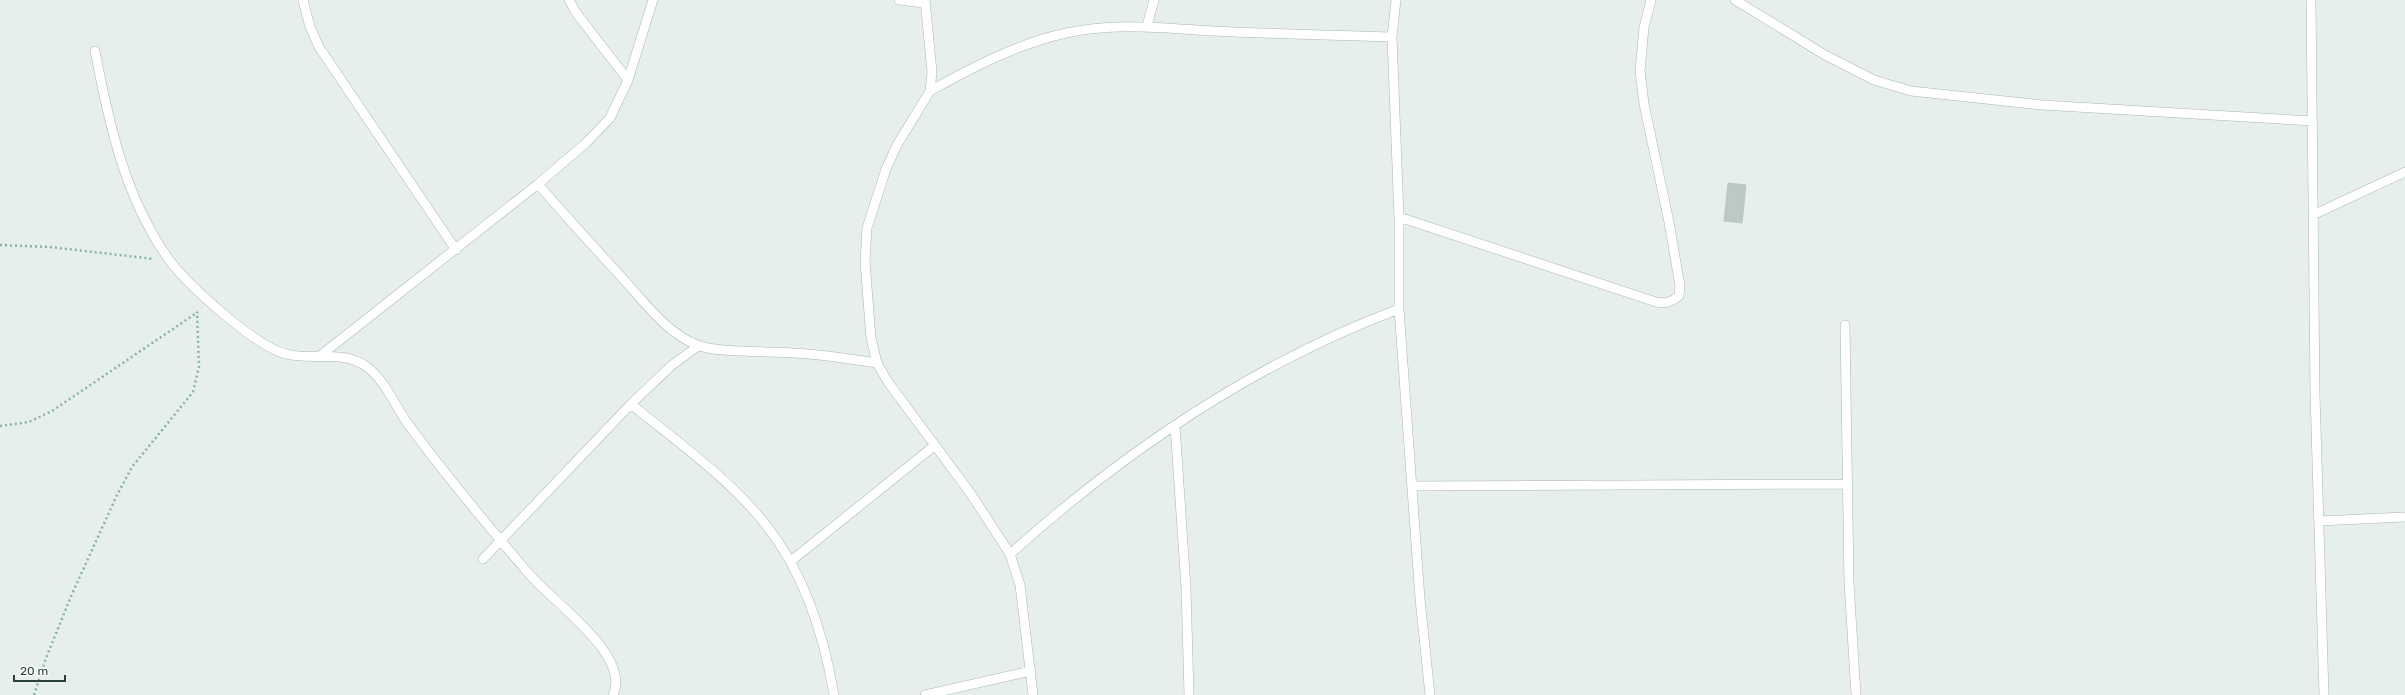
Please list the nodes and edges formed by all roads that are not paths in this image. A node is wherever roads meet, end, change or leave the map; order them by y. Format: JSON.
{"nodes":[{"id":1,"x":303,"y":0,"type":"edge"},
{"id":2,"x":569,"y":0,"type":"edge"},
{"id":3,"x":653,"y":0,"type":"edge"},
{"id":4,"x":899,"y":0,"type":"edge"},
{"id":5,"x":1154,"y":0,"type":"edge"},
{"id":6,"x":1396,"y":0,"type":"edge"},
{"id":7,"x":1651,"y":0,"type":"edge"},
{"id":8,"x":1734,"y":0,"type":"edge"},
{"id":9,"x":2311,"y":0,"type":"edge"},
{"id":10,"x":924,"y":2,"type":"edge"},
{"id":11,"x":1147,"y":26,"type":"junction"},
{"id":12,"x":1392,"y":37,"type":"junction"},
{"id":13,"x":95,"y":51,"type":"dead end"},
{"id":14,"x":628,"y":80,"type":"junction"},
{"id":15,"x":930,"y":91,"type":"junction"},
{"id":16,"x":2313,"y":121,"type":"junction"},
{"id":17,"x":2405,"y":172,"type":"edge"},
{"id":18,"x":538,"y":184,"type":"junction"},
{"id":19,"x":2313,"y":215,"type":"junction"},
{"id":20,"x":1399,"y":217,"type":"junction"},
{"id":21,"x":456,"y":250,"type":"junction"},
{"id":22,"x":1399,"y":309,"type":"junction"},
{"id":23,"x":1845,"y":325,"type":"dead end"},
{"id":24,"x":698,"y":346,"type":"junction"},
{"id":25,"x":320,"y":355,"type":"junction"},
{"id":26,"x":877,"y":364,"type":"junction"},
{"id":27,"x":631,"y":404,"type":"junction"},
{"id":28,"x":1175,"y":425,"type":"junction"},
{"id":29,"x":934,"y":446,"type":"junction"},
{"id":30,"x":1847,"y":484,"type":"junction"},
{"id":31,"x":1412,"y":486,"type":"junction"},
{"id":32,"x":2405,"y":517,"type":"edge"},
{"id":33,"x":2319,"y":521,"type":"junction"},
{"id":34,"x":501,"y":540,"type":"junction"},
{"id":35,"x":1010,"y":554,"type":"junction"},
{"id":36,"x":483,"y":559,"type":"dead end"},
{"id":37,"x":791,"y":561,"type":"junction"},
{"id":38,"x":1031,"y":671,"type":"junction"},
{"id":39,"x":613,"y":695,"type":"edge"},
{"id":40,"x":834,"y":695,"type":"edge"},
{"id":41,"x":925,"y":695,"type":"edge"},
{"id":42,"x":1033,"y":695,"type":"edge"},
{"id":43,"x":1189,"y":695,"type":"edge"},
{"id":44,"x":1430,"y":695,"type":"edge"},
{"id":45,"x":1856,"y":695,"type":"edge"},
{"id":46,"x":2324,"y":695,"type":"edge"}],
"edges":[{"from":1,"to":21,"type":"lane"},
{"from":2,"to":14,"type":"lane"},
{"from":3,"to":14,"type":"lane"},
{"from":4,"to":10,"type":"lane"},
{"from":5,"to":11,"type":"lane"},
{"from":6,"to":12,"type":"lane"},
{"from":7,"to":20,"type":"lane"},
{"from":8,"to":16,"type":"lane"},
{"from":9,"to":16,"type":"lane"},
{"from":10,"to":15,"type":"lane"},
{"from":11,"to":12,"type":"lane"},
{"from":11,"to":15,"type":"lane"},
{"from":12,"to":20,"type":"lane"},
{"from":13,"to":25,"type":"lane"},
{"from":14,"to":18,"type":"lane"},
{"from":15,"to":26,"type":"lane"},
{"from":16,"to":19,"type":"lane"},
{"from":17,"to":19,"type":"lane"},
{"from":18,"to":21,"type":"lane"},
{"from":18,"to":24,"type":"lane"},
{"from":19,"to":33,"type":"lane"},
{"from":20,"to":22,"type":"lane"},
{"from":21,"to":25,"type":"lane"},
{"from":22,"to":28,"type":"lane"},
{"from":22,"to":31,"type":"lane"},
{"from":23,"to":30,"type":"lane"},
{"from":24,"to":26,"type":"lane"},
{"from":24,"to":27,"type":"lane"},
{"from":25,"to":34,"type":"lane"},
{"from":26,"to":29,"type":"lane"},
{"from":27,"to":34,"type":"lane"},
{"from":27,"to":37,"type":"lane"},
{"from":28,"to":35,"type":"lane"},
{"from":28,"to":43,"type":"lane"},
{"from":29,"to":35,"type":"lane"},
{"from":29,"to":37,"type":"lane"},
{"from":30,"to":31,"type":"lane"},
{"from":30,"to":45,"type":"lane"},
{"from":31,"to":44,"type":"lane"},
{"from":32,"to":33,"type":"lane"},
{"from":33,"to":46,"type":"lane"},
{"from":34,"to":36,"type":"lane"},
{"from":34,"to":39,"type":"lane"},
{"from":35,"to":38,"type":"lane"},
{"from":37,"to":40,"type":"lane"},
{"from":38,"to":41,"type":"lane"},
{"from":38,"to":42,"type":"lane"}]}
